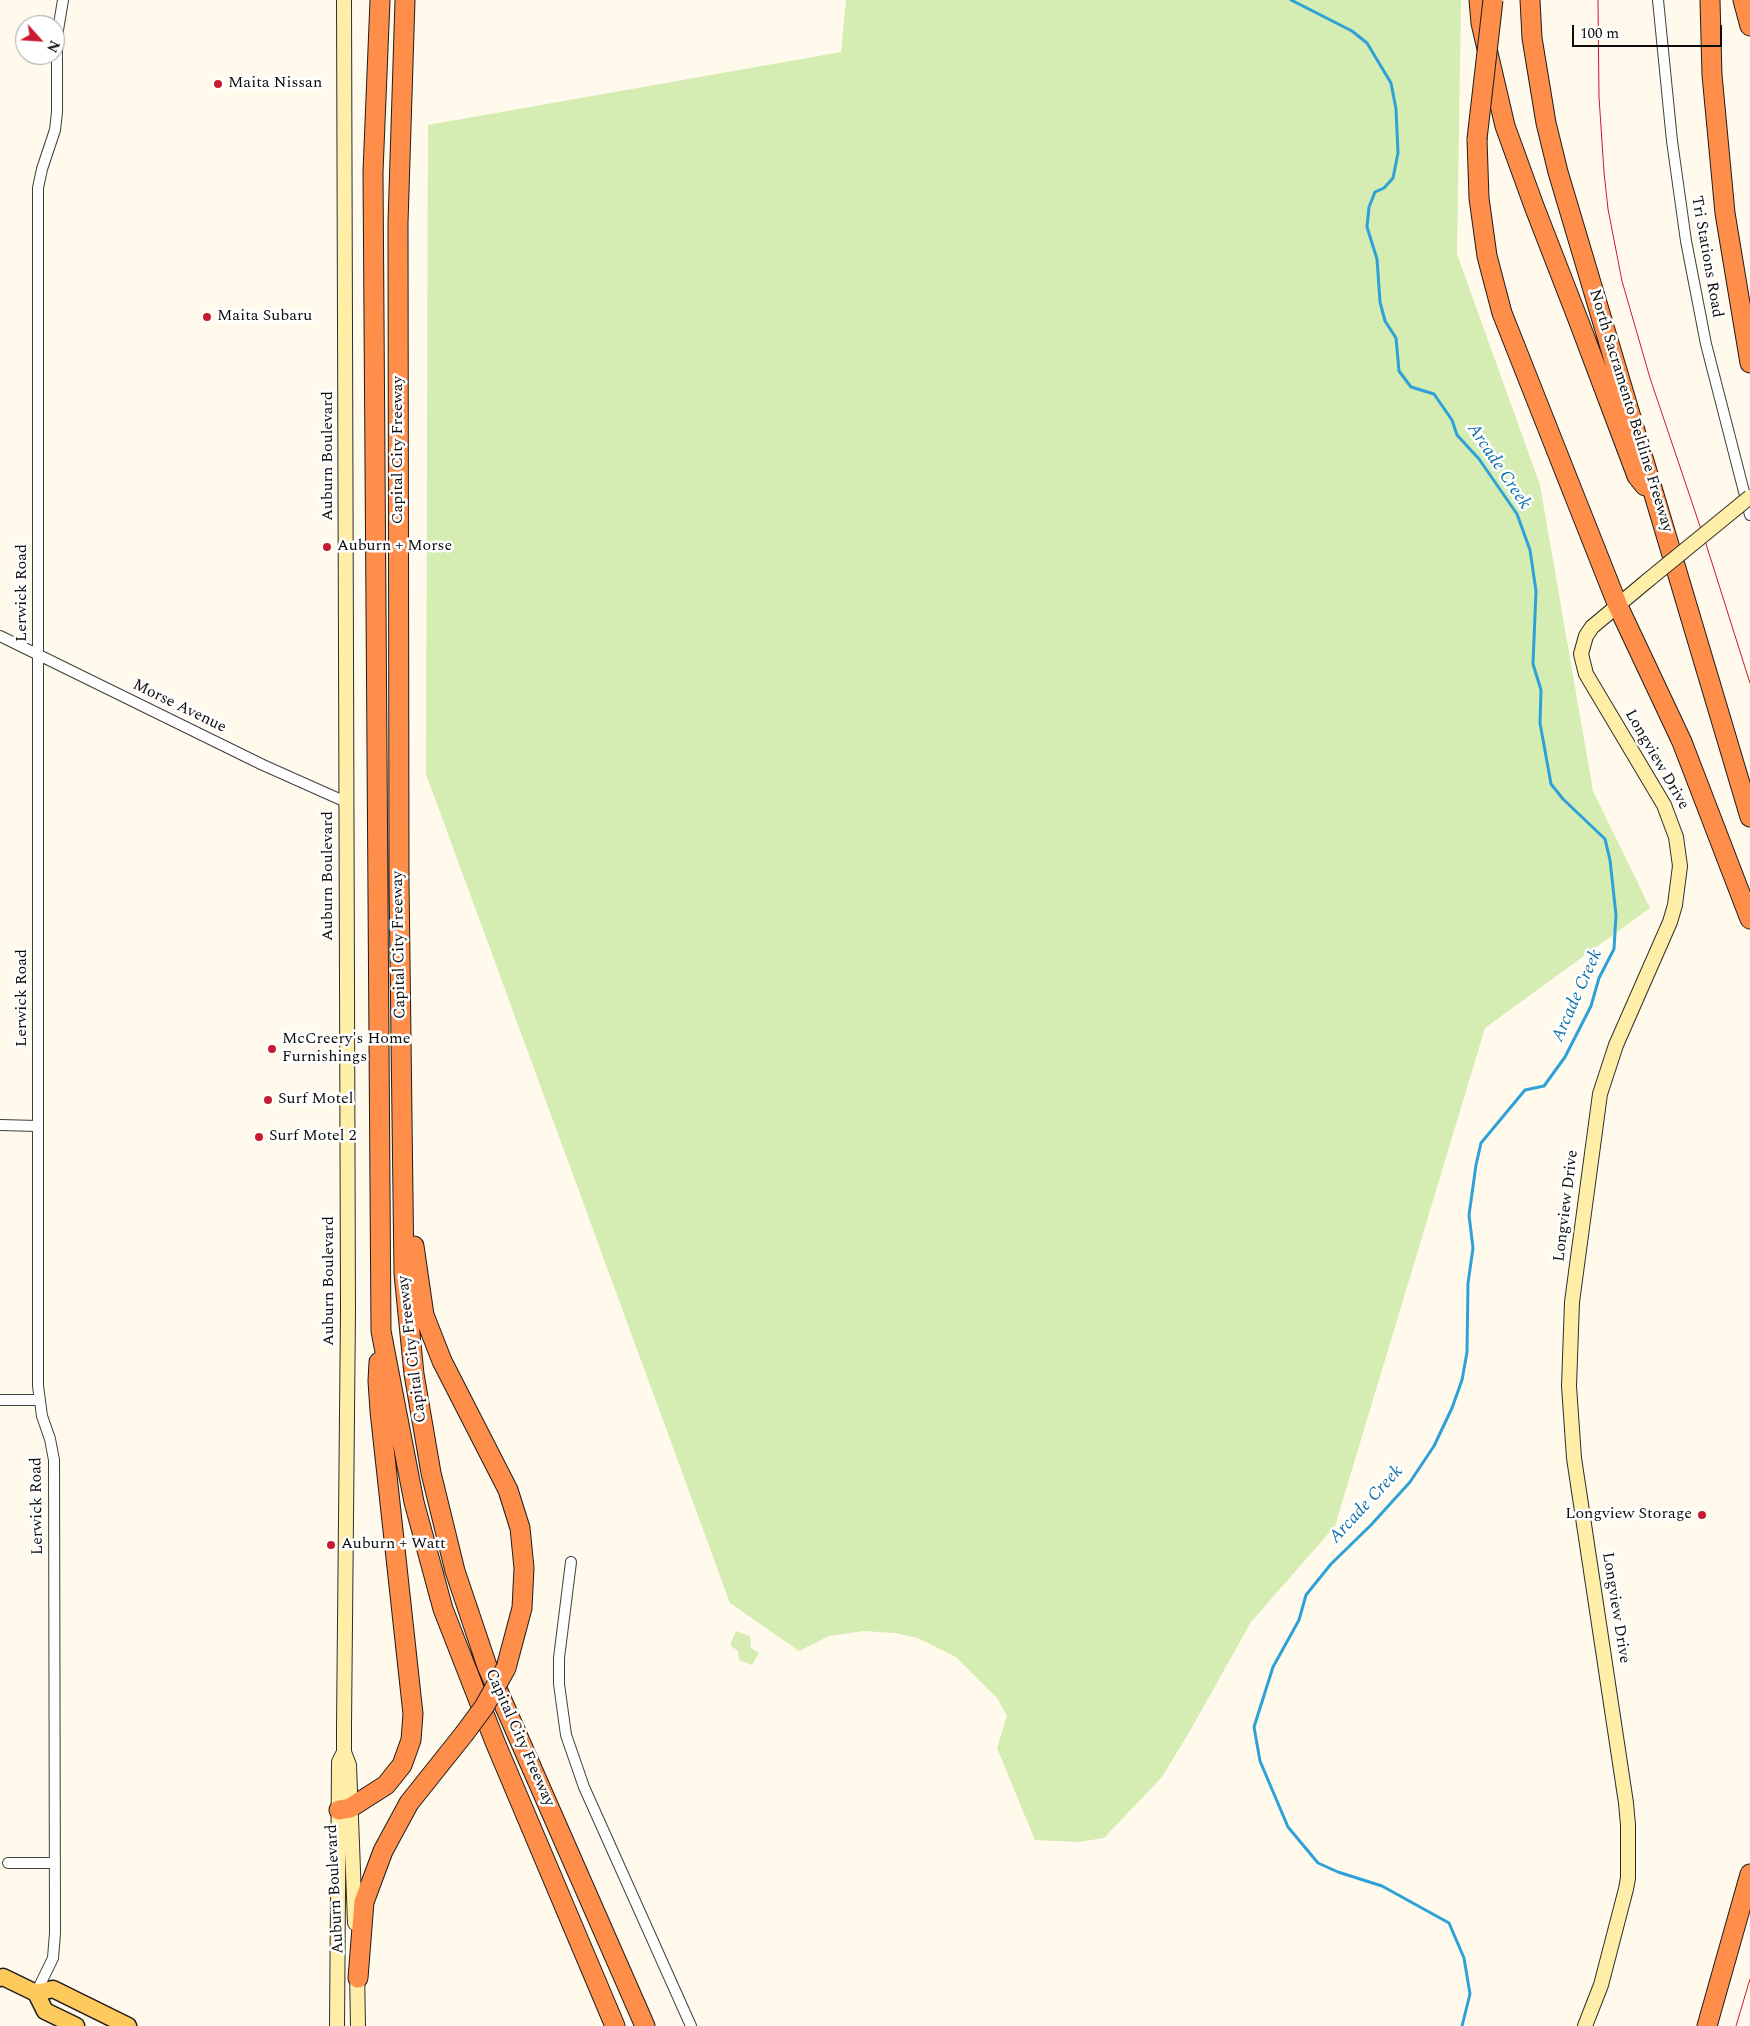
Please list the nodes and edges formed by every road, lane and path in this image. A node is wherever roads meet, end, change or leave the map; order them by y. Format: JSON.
{"nodes":[{"id":1,"x":63,"y":0,"type":"edge"},
{"id":2,"x":344,"y":0,"type":"edge"},
{"id":3,"x":374,"y":0,"type":"edge"},
{"id":4,"x":380,"y":0,"type":"edge"},
{"id":5,"x":405,"y":0,"type":"edge"},
{"id":6,"x":1479,"y":0,"type":"edge"},
{"id":7,"x":1493,"y":0,"type":"edge"},
{"id":8,"x":1530,"y":0,"type":"edge"},
{"id":9,"x":1658,"y":0,"type":"edge"},
{"id":10,"x":1710,"y":0,"type":"edge"},
{"id":11,"x":1743,"y":0,"type":"edge"},
{"id":12,"x":1750,"y":26,"type":"edge"},
{"id":13,"x":374,"y":116,"type":"junction"},
{"id":14,"x":1750,"y":363,"type":"edge"},
{"id":15,"x":1750,"y":497,"type":"edge"},
{"id":16,"x":1657,"y":501,"type":"junction"},
{"id":17,"x":1750,"y":516,"type":"edge"},
{"id":18,"x":1618,"y":606,"type":"junction"},
{"id":19,"x":0,"y":636,"type":"edge"},
{"id":20,"x":38,"y":654,"type":"junction"},
{"id":21,"x":346,"y":802,"type":"junction"},
{"id":22,"x":1750,"y":817,"type":"edge"},
{"id":23,"x":1750,"y":919,"type":"edge"},
{"id":24,"x":402,"y":1112,"type":"junction"},
{"id":25,"x":0,"y":1125,"type":"edge"},
{"id":26,"x":38,"y":1126,"type":"junction"},
{"id":27,"x":381,"y":1331,"type":"junction"},
{"id":28,"x":0,"y":1400,"type":"edge"},
{"id":29,"x":39,"y":1400,"type":"junction"},
{"id":30,"x":570,"y":1562,"type":"dead end"},
{"id":31,"x":345,"y":1809,"type":"junction"},
{"id":32,"x":8,"y":1863,"type":"dead end"},
{"id":33,"x":55,"y":1863,"type":"junction"},
{"id":34,"x":1750,"y":1874,"type":"edge"},
{"id":35,"x":1,"y":1975,"type":"edge"},
{"id":36,"x":358,"y":1978,"type":"junction"},
{"id":37,"x":36,"y":1993,"type":"junction"},
{"id":38,"x":1714,"y":1999,"type":"junction"},
{"id":39,"x":1587,"y":2025,"type":"edge"},
{"id":40,"x":76,"y":2026,"type":"edge"},
{"id":41,"x":128,"y":2026,"type":"edge"},
{"id":42,"x":337,"y":2026,"type":"edge"},
{"id":43,"x":358,"y":2026,"type":"edge"},
{"id":44,"x":615,"y":2026,"type":"edge"},
{"id":45,"x":647,"y":2026,"type":"edge"},
{"id":46,"x":691,"y":2026,"type":"edge"},
{"id":47,"x":1698,"y":2026,"type":"edge"},
{"id":48,"x":1707,"y":2026,"type":"edge"}],
"edges":[{"from":1,"to":20,"type":"street","name":"Lerwick Road"},
{"from":2,"to":21,"type":"main road","name":"Auburn Boulevard"},
{"from":3,"to":13,"type":"highway"},
{"from":4,"to":13,"type":"highway","name":"Capital City Freeway"},
{"from":5,"to":24,"type":"highway","name":"Capital City Freeway"},
{"from":6,"to":16,"type":"highway"},
{"from":7,"to":18,"type":"highway","bridge":true},
{"from":8,"to":16,"type":"highway","name":"North Sacramento Beltline Freeway"},
{"from":9,"to":17,"type":"street","name":"Tri Stations Road"},
{"from":10,"to":14,"type":"highway"},
{"from":11,"to":12,"type":"highway"},
{"from":13,"to":27,"type":"highway","name":"Capital City Freeway"},
{"from":15,"to":18,"type":"main road","name":"Longview Drive","bridge":true},
{"from":16,"to":22,"type":"highway","name":"North Sacramento Beltline Freeway"},
{"from":18,"to":23,"type":"highway"},
{"from":18,"to":39,"type":"main road","name":"Longview Drive"},
{"from":19,"to":20,"type":"street","name":"Morse Avenue"},
{"from":20,"to":21,"type":"street","name":"Morse Avenue"},
{"from":20,"to":26,"type":"street","name":"Lerwick Road"},
{"from":21,"to":31,"type":"main road","name":"Auburn Boulevard"},
{"from":24,"to":36,"type":"highway","bridge":true},
{"from":24,"to":45,"type":"highway","name":"Capital City Freeway"},
{"from":25,"to":26,"type":"street"},
{"from":26,"to":29,"type":"street","name":"Lerwick Road"},
{"from":27,"to":31,"type":"highway"},
{"from":27,"to":44,"type":"highway","name":"Capital City Freeway"},
{"from":28,"to":29,"type":"street"},
{"from":29,"to":33,"type":"street","name":"Lerwick Road"},
{"from":30,"to":46,"type":"street"},
{"from":31,"to":36,"type":"main road","name":"Auburn Boulevard"},
{"from":31,"to":42,"type":"main road","name":"Auburn Boulevard"},
{"from":32,"to":33,"type":"street"},
{"from":33,"to":37,"type":"street","name":"Lerwick Road"},
{"from":34,"to":38,"type":"highway"},
{"from":35,"to":37,"type":"main road"},
{"from":36,"to":43,"type":"main road","name":"Auburn Boulevard"},
{"from":37,"to":40,"type":"main road"},
{"from":37,"to":41,"type":"main road"},
{"from":38,"to":47,"type":"highway"},
{"from":38,"to":48,"type":"highway"}]}
